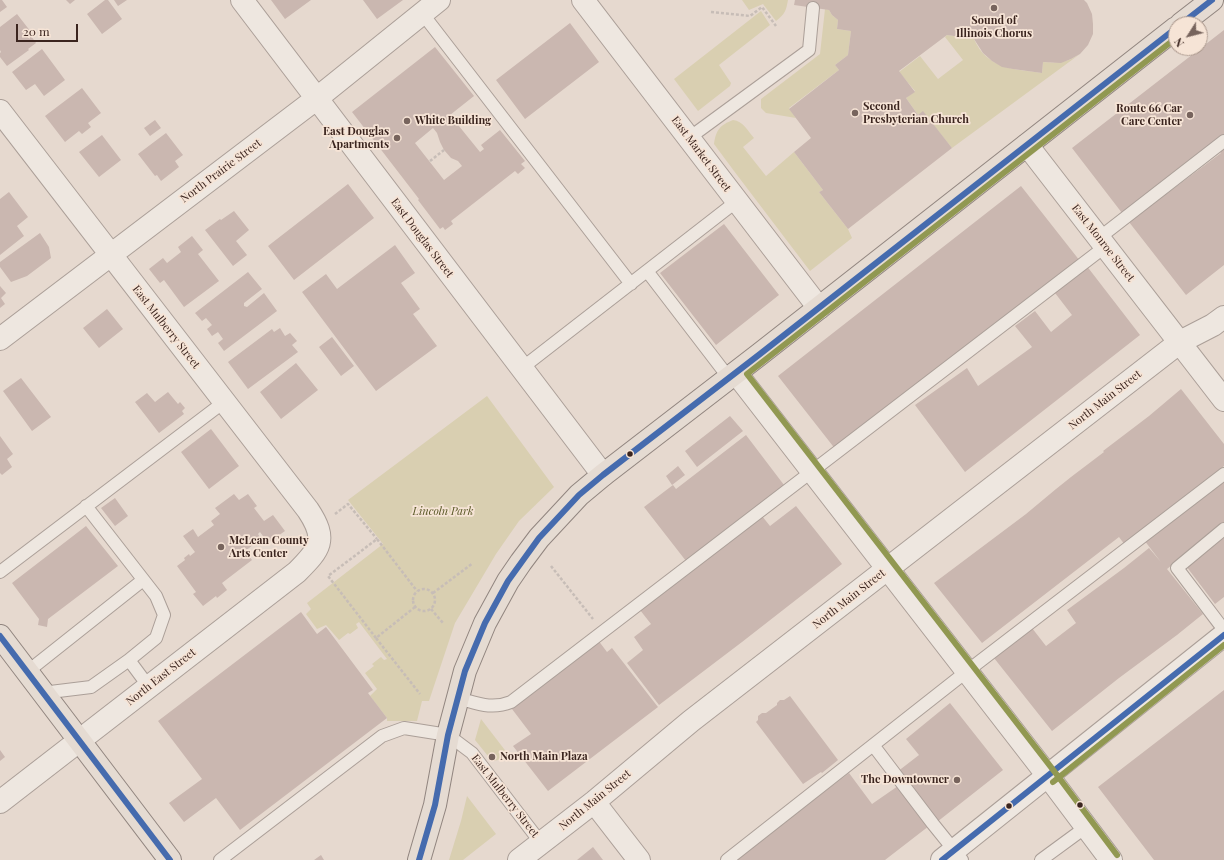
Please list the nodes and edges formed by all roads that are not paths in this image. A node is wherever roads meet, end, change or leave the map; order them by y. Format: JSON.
{"nodes":[{"id":1,"x":242,"y":0,"type":"edge"},
{"id":2,"x":439,"y":0,"type":"edge"},
{"id":3,"x":583,"y":0,"type":"edge"},
{"id":4,"x":1212,"y":0,"type":"edge"},
{"id":5,"x":813,"y":8,"type":"dead end"},
{"id":6,"x":422,"y":13,"type":"junction"},
{"id":7,"x":1191,"y":16,"type":"edge"},
{"id":8,"x":1168,"y":34,"type":"edge"},
{"id":9,"x":316,"y":99,"type":"junction"},
{"id":10,"x":0,"y":111,"type":"edge"},
{"id":11,"x":689,"y":138,"type":"junction"},
{"id":12,"x":1224,"y":141,"type":"edge"},
{"id":13,"x":1027,"y":145,"type":"junction"},
{"id":14,"x":738,"y":201,"type":"junction"},
{"id":15,"x":1103,"y":242,"type":"junction"},
{"id":16,"x":110,"y":254,"type":"junction"},
{"id":17,"x":647,"y":271,"type":"junction"},
{"id":18,"x":631,"y":284,"type":"junction"},
{"id":19,"x":819,"y":308,"type":"junction"},
{"id":20,"x":1224,"y":317,"type":"edge"},
{"id":21,"x":0,"y":339,"type":"edge"},
{"id":22,"x":1180,"y":342,"type":"junction"},
{"id":23,"x":522,"y":368,"type":"junction"},
{"id":24,"x":732,"y":376,"type":"junction"},
{"id":25,"x":1224,"y":400,"type":"edge"},
{"id":26,"x":224,"y":402,"type":"junction"},
{"id":27,"x":812,"y":472,"type":"junction"},
{"id":28,"x":1224,"y":474,"type":"edge"},
{"id":29,"x":603,"y":475,"type":"junction"},
{"id":30,"x":86,"y":506,"type":"junction"},
{"id":31,"x":1224,"y":529,"type":"edge"},
{"id":32,"x":318,"y":547,"type":"joint"},
{"id":33,"x":887,"y":569,"type":"junction"},
{"id":34,"x":0,"y":572,"type":"edge"},
{"id":35,"x":143,"y":580,"type":"junction"},
{"id":36,"x":1224,"y":630,"type":"edge"},
{"id":37,"x":1224,"y":635,"type":"edge"},
{"id":38,"x":0,"y":636,"type":"edge"},
{"id":39,"x":129,"y":660,"type":"junction"},
{"id":40,"x":27,"y":672,"type":"junction"},
{"id":41,"x":966,"y":672,"type":"junction"},
{"id":42,"x":149,"y":687,"type":"junction"},
{"id":43,"x":42,"y":692,"type":"junction"},
{"id":44,"x":458,"y":698,"type":"junction"},
{"id":45,"x":448,"y":735,"type":"junction"},
{"id":46,"x":79,"y":741,"type":"junction"},
{"id":47,"x":872,"y":746,"type":"junction"},
{"id":48,"x":1048,"y":776,"type":"junction"},
{"id":49,"x":0,"y":802,"type":"edge"},
{"id":50,"x":594,"y":802,"type":"junction"},
{"id":51,"x":1086,"y":826,"type":"junction"},
{"id":52,"x":541,"y":843,"type":"junction"},
{"id":53,"x":953,"y":857,"type":"edge"},
{"id":54,"x":170,"y":860,"type":"edge"},
{"id":55,"x":220,"y":860,"type":"edge"},
{"id":56,"x":419,"y":860,"type":"edge"},
{"id":57,"x":519,"y":860,"type":"edge"},
{"id":58,"x":639,"y":860,"type":"edge"},
{"id":59,"x":727,"y":860,"type":"edge"},
{"id":60,"x":1041,"y":860,"type":"edge"},
{"id":61,"x":1111,"y":860,"type":"edge"}],
"edges":[{"from":1,"to":9,"type":"street","name":"East Douglas Street"},
{"from":2,"to":6,"type":"street","name":"North Prairie Street"},
{"from":3,"to":11,"type":"street","name":"East Market Street"},
{"from":4,"to":7,"type":"main road"},
{"from":5,"to":11,"type":"lane"},
{"from":6,"to":9,"type":"street","name":"North Prairie Street"},
{"from":6,"to":18,"type":"lane"},
{"from":8,"to":13,"type":"main road"},
{"from":9,"to":16,"type":"street","name":"North Prairie Street"},
{"from":9,"to":23,"type":"street","name":"East Douglas Street"},
{"from":10,"to":16,"type":"street","name":"East Mulberry Street"},
{"from":11,"to":14,"type":"street","name":"East Market Street"},
{"from":12,"to":15,"type":"lane"},
{"from":13,"to":15,"type":"street","name":"East Monroe Street"},
{"from":13,"to":19,"type":"main road"},
{"from":14,"to":17,"type":"lane"},
{"from":14,"to":19,"type":"street","name":"East Market Street"},
{"from":15,"to":22,"type":"street","name":"East Monroe Street"},
{"from":15,"to":27,"type":"lane"},
{"from":16,"to":21,"type":"street","name":"North Prairie Street"},
{"from":16,"to":26,"type":"street","name":"East Mulberry Street"},
{"from":17,"to":18,"type":"lane"},
{"from":17,"to":24,"type":"lane"},
{"from":18,"to":23,"type":"lane"},
{"from":19,"to":24,"type":"main road"},
{"from":20,"to":22,"type":"street","name":"North Main Street"},
{"from":22,"to":25,"type":"street","name":"East Monroe Street"},
{"from":22,"to":33,"type":"street","name":"North Main Street"},
{"from":23,"to":29,"type":"street","name":"East Douglas Street"},
{"from":24,"to":27,"type":"street"},
{"from":24,"to":29,"type":"main road"},
{"from":26,"to":30,"type":"lane"},
{"from":26,"to":32,"type":"street","name":"East Mulberry Street"},
{"from":27,"to":33,"type":"street"},
{"from":27,"to":44,"type":"lane"},
{"from":28,"to":41,"type":"lane"},
{"from":29,"to":44,"type":"main road"},
{"from":30,"to":34,"type":"lane"},
{"from":30,"to":35,"type":"lane"},
{"from":31,"to":36,"type":"lane"},
{"from":32,"to":42,"type":"street","name":"North East Street"},
{"from":33,"to":41,"type":"street"},
{"from":33,"to":50,"type":"street","name":"North Main Street"},
{"from":35,"to":39,"type":"lane"},
{"from":35,"to":40,"type":"lane"},
{"from":37,"to":48,"type":"street"},
{"from":38,"to":40,"type":"main road"},
{"from":39,"to":42,"type":"lane"},
{"from":39,"to":43,"type":"lane"},
{"from":40,"to":43,"type":"main road"},
{"from":41,"to":47,"type":"lane"},
{"from":41,"to":48,"type":"street"},
{"from":42,"to":46,"type":"street","name":"North East Street"},
{"from":43,"to":46,"type":"main road"},
{"from":44,"to":45,"type":"main road"},
{"from":45,"to":52,"type":"lane","name":"East Mulberry Street"},
{"from":45,"to":55,"type":"lane"},
{"from":45,"to":56,"type":"main road"},
{"from":46,"to":49,"type":"street","name":"North East Street"},
{"from":46,"to":54,"type":"main road"},
{"from":47,"to":53,"type":"lane"},
{"from":47,"to":59,"type":"lane"},
{"from":48,"to":51,"type":"street"},
{"from":48,"to":53,"type":"street"},
{"from":50,"to":52,"type":"street","name":"North Main Street"},
{"from":50,"to":58,"type":"street"},
{"from":51,"to":60,"type":"lane"},
{"from":51,"to":61,"type":"street"},
{"from":52,"to":57,"type":"street","name":"North Main Street"}]}
